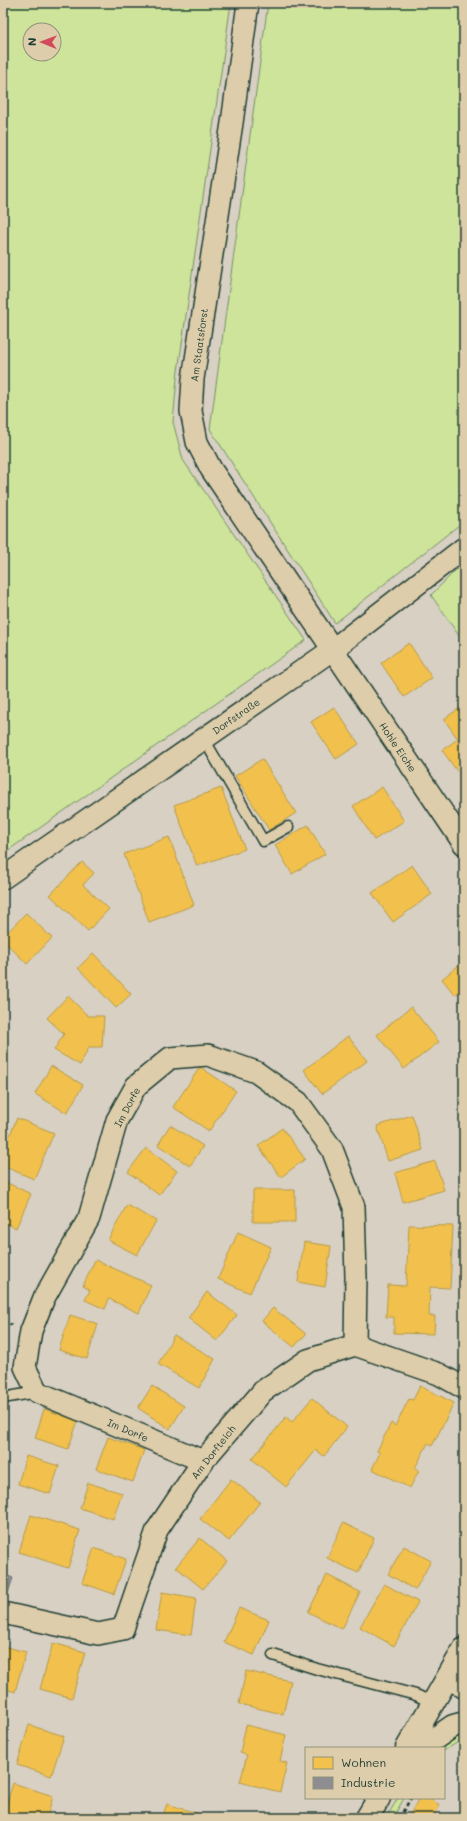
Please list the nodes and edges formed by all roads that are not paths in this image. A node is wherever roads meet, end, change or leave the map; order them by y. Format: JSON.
{"nodes":[{"id":1,"x":248,"y":3,"type":"edge"},
{"id":2,"x":464,"y":548,"type":"edge"},
{"id":3,"x":332,"y":650,"type":"junction"},
{"id":4,"x":204,"y":739,"type":"junction"},
{"id":5,"x":288,"y":827,"type":"dead end"},
{"id":6,"x":464,"y":844,"type":"edge"},
{"id":7,"x":3,"y":878,"type":"edge"},
{"id":8,"x":355,"y":1345,"type":"junction"},
{"id":9,"x":464,"y":1388,"type":"edge"},
{"id":10,"x":37,"y":1392,"type":"junction"},
{"id":11,"x":3,"y":1398,"type":"edge"},
{"id":12,"x":203,"y":1461,"type":"junction"},
{"id":13,"x":3,"y":1613,"type":"edge"},
{"id":14,"x":464,"y":1650,"type":"edge"},
{"id":15,"x":273,"y":1655,"type":"dead end"},
{"id":16,"x":456,"y":1682,"type":"edge"},
{"id":17,"x":433,"y":1703,"type":"junction"},
{"id":18,"x":464,"y":1723,"type":"edge"},
{"id":19,"x":408,"y":1747,"type":"edge"},
{"id":20,"x":422,"y":1747,"type":"edge"},
{"id":21,"x":378,"y":1799,"type":"edge"},
{"id":22,"x":367,"y":1818,"type":"edge"}],
"edges":[{"from":1,"to":3,"type":"street","name":"Am Staatsforst"},
{"from":2,"to":3,"type":"street","name":"Dorfstraße"},
{"from":3,"to":4,"type":"street","name":"Dorfstraße"},
{"from":3,"to":6,"type":"street","name":"Hohle Eiche"},
{"from":4,"to":5,"type":"lane"},
{"from":4,"to":7,"type":"street","name":"Dorfstraße"},
{"from":8,"to":9,"type":"street"},
{"from":8,"to":10,"type":"street","name":"Im Dorfe"},
{"from":8,"to":12,"type":"street","name":"Am Dorfteich"},
{"from":10,"to":11,"type":"lane"},
{"from":10,"to":12,"type":"street","name":"Im Dorfe"},
{"from":12,"to":13,"type":"street","name":"Am Dorfteich"},
{"from":14,"to":16,"type":"main road"},
{"from":15,"to":17,"type":"lane"},
{"from":16,"to":17,"type":"main road"},
{"from":17,"to":19,"type":"main road"},
{"from":18,"to":20,"type":"main road"},
{"from":21,"to":22,"type":"main road"}]}
